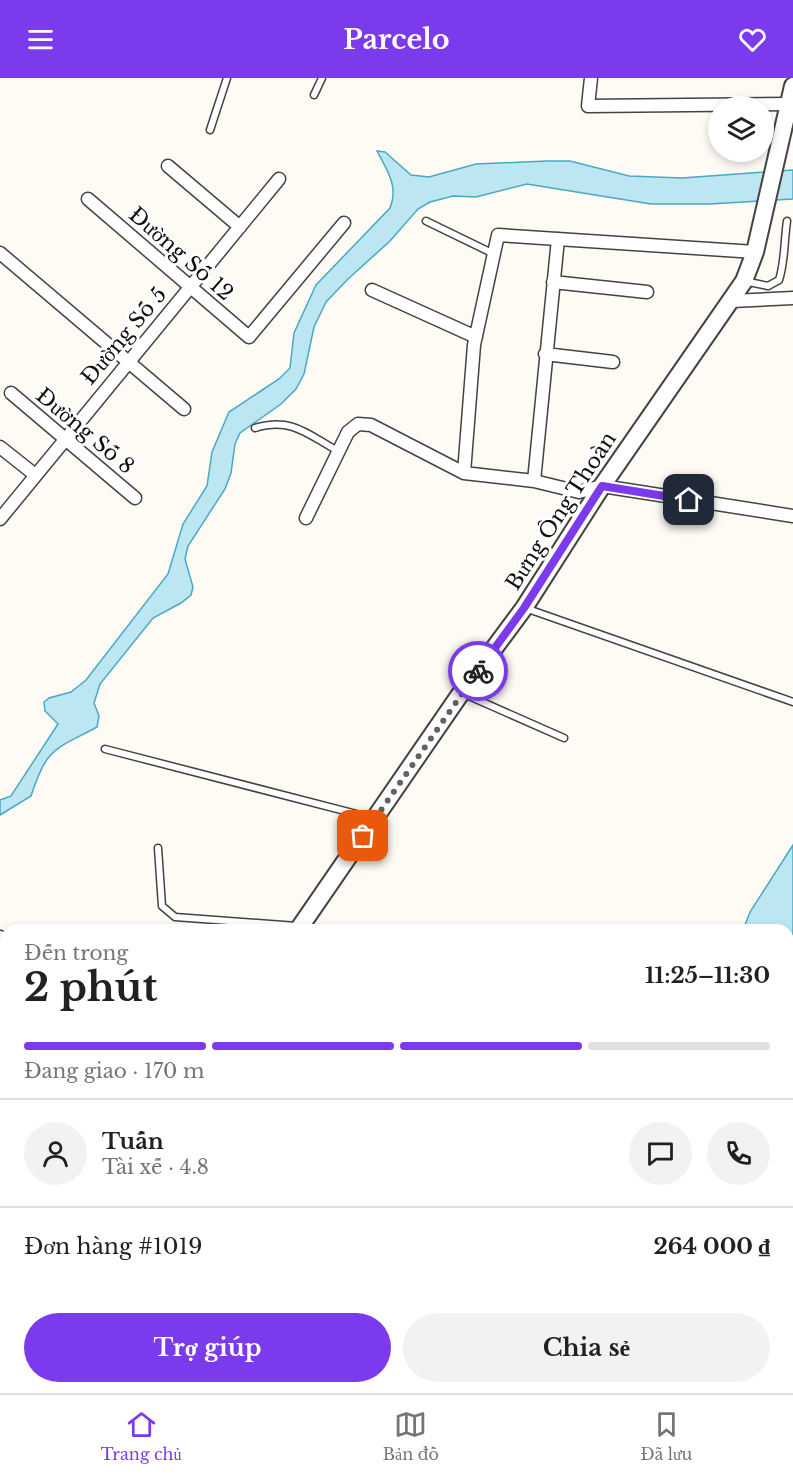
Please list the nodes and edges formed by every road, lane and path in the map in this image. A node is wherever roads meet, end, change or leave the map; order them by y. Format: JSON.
{"nodes":[{"id":1,"x":226,"y":78,"type":"edge"},
{"id":2,"x":322,"y":78,"type":"edge"},
{"id":3,"x":591,"y":78,"type":"edge"},
{"id":4,"x":793,"y":86,"type":"edge"},
{"id":5,"x":314,"y":95,"type":"dead end"},
{"id":6,"x":791,"y":104,"type":"edge"},
{"id":7,"x":210,"y":130,"type":"dead end"},
{"id":8,"x":168,"y":166,"type":"dead end"},
{"id":9,"x":279,"y":179,"type":"dead end"},
{"id":10,"x":87,"y":199,"type":"dead end"},
{"id":11,"x":426,"y":220,"type":"dead end"},
{"id":12,"x":787,"y":221,"type":"dead end"},
{"id":13,"x":344,"y":222,"type":"dead end"},
{"id":14,"x":240,"y":227,"type":"junction"},
{"id":15,"x":558,"y":239,"type":"junction"},
{"id":16,"x":755,"y":252,"type":"junction"},
{"id":17,"x":0,"y":253,"type":"edge"},
{"id":18,"x":494,"y":254,"type":"junction"},
{"id":19,"x":744,"y":281,"type":"junction"},
{"id":20,"x":553,"y":282,"type":"junction"},
{"id":21,"x":190,"y":288,"type":"junction"},
{"id":22,"x":372,"y":290,"type":"dead end"},
{"id":23,"x":647,"y":292,"type":"dead end"},
{"id":24,"x":793,"y":298,"type":"edge"},
{"id":25,"x":732,"y":301,"type":"junction"},
{"id":26,"x":476,"y":337,"type":"junction"},
{"id":27,"x":545,"y":354,"type":"junction"},
{"id":28,"x":128,"y":362,"type":"junction"},
{"id":29,"x":613,"y":362,"type":"dead end"},
{"id":30,"x":11,"y":393,"type":"dead end"},
{"id":31,"x":184,"y":409,"type":"dead end"},
{"id":32,"x":255,"y":428,"type":"dead end"},
{"id":33,"x":64,"y":438,"type":"junction"},
{"id":34,"x":0,"y":447,"type":"edge"},
{"id":35,"x":339,"y":451,"type":"junction"},
{"id":36,"x":464,"y":473,"type":"junction"},
{"id":37,"x":34,"y":474,"type":"junction"},
{"id":38,"x":534,"y":481,"type":"junction"},
{"id":39,"x":602,"y":486,"type":"junction"},
{"id":40,"x":135,"y":498,"type":"dead end"},
{"id":41,"x":793,"y":516,"type":"edge"},
{"id":42,"x":306,"y":518,"type":"dead end"},
{"id":43,"x":0,"y":519,"type":"edge"},
{"id":44,"x":524,"y":608,"type":"junction"},
{"id":45,"x":462,"y":693,"type":"junction"},
{"id":46,"x":793,"y":702,"type":"edge"},
{"id":47,"x":564,"y":738,"type":"dead end"},
{"id":48,"x":105,"y":749,"type":"dead end"},
{"id":49,"x":375,"y":818,"type":"junction"},
{"id":50,"x":158,"y":848,"type":"dead end"},
{"id":51,"x":258,"y":924,"type":"edge"},
{"id":52,"x":302,"y":924,"type":"edge"}],
"edges":[{"from":1,"to":7,"type":"lane"},
{"from":2,"to":5,"type":"lane"},
{"from":3,"to":6,"type":"street"},
{"from":4,"to":6,"type":"street","name":"Bưng Ông Thoàn"},
{"from":6,"to":16,"type":"street","name":"Bưng Ông Thoàn"},
{"from":8,"to":14,"type":"street"},
{"from":9,"to":14,"type":"street","name":"Đường Số 5"},
{"from":10,"to":21,"type":"street","name":"Đường Số 12"},
{"from":11,"to":18,"type":"lane"},
{"from":12,"to":19,"type":"lane"},
{"from":13,"to":21,"type":"street","name":"Đường Số 12"},
{"from":14,"to":21,"type":"street","name":"Đường Số 5"},
{"from":15,"to":16,"type":"street"},
{"from":15,"to":18,"type":"street"},
{"from":15,"to":20,"type":"street"},
{"from":16,"to":19,"type":"street","name":"Bưng Ông Thoàn"},
{"from":17,"to":28,"type":"street"},
{"from":18,"to":26,"type":"street"},
{"from":19,"to":25,"type":"street","name":"Bưng Ông Thoàn"},
{"from":20,"to":23,"type":"street"},
{"from":20,"to":27,"type":"street"},
{"from":21,"to":28,"type":"street","name":"Đường Số 5"},
{"from":22,"to":26,"type":"street"},
{"from":24,"to":25,"type":"street"},
{"from":25,"to":39,"type":"street","name":"Bưng Ông Thoàn"},
{"from":26,"to":36,"type":"street"},
{"from":27,"to":29,"type":"street"},
{"from":27,"to":38,"type":"street"},
{"from":28,"to":31,"type":"street"},
{"from":28,"to":33,"type":"street","name":"Đường Số 5"},
{"from":30,"to":33,"type":"street","name":"Đường Số 8"},
{"from":32,"to":35,"type":"lane"},
{"from":33,"to":37,"type":"street","name":"Đường Số 5"},
{"from":33,"to":40,"type":"street","name":"Đường Số 8"},
{"from":34,"to":37,"type":"street"},
{"from":35,"to":36,"type":"street"},
{"from":35,"to":42,"type":"street"},
{"from":36,"to":38,"type":"street"},
{"from":37,"to":43,"type":"street","name":"Đường Số 5"},
{"from":38,"to":39,"type":"street"},
{"from":39,"to":41,"type":"street"},
{"from":39,"to":44,"type":"street","name":"Bưng Ông Thoàn"},
{"from":44,"to":45,"type":"street","name":"Bưng Ông Thoàn"},
{"from":44,"to":46,"type":"lane"},
{"from":45,"to":47,"type":"lane"},
{"from":45,"to":49,"type":"street","name":"Bưng Ông Thoàn"},
{"from":48,"to":49,"type":"lane"},
{"from":49,"to":52,"type":"street","name":"Bưng Ông Thoàn"},
{"from":50,"to":51,"type":"lane"}]}
